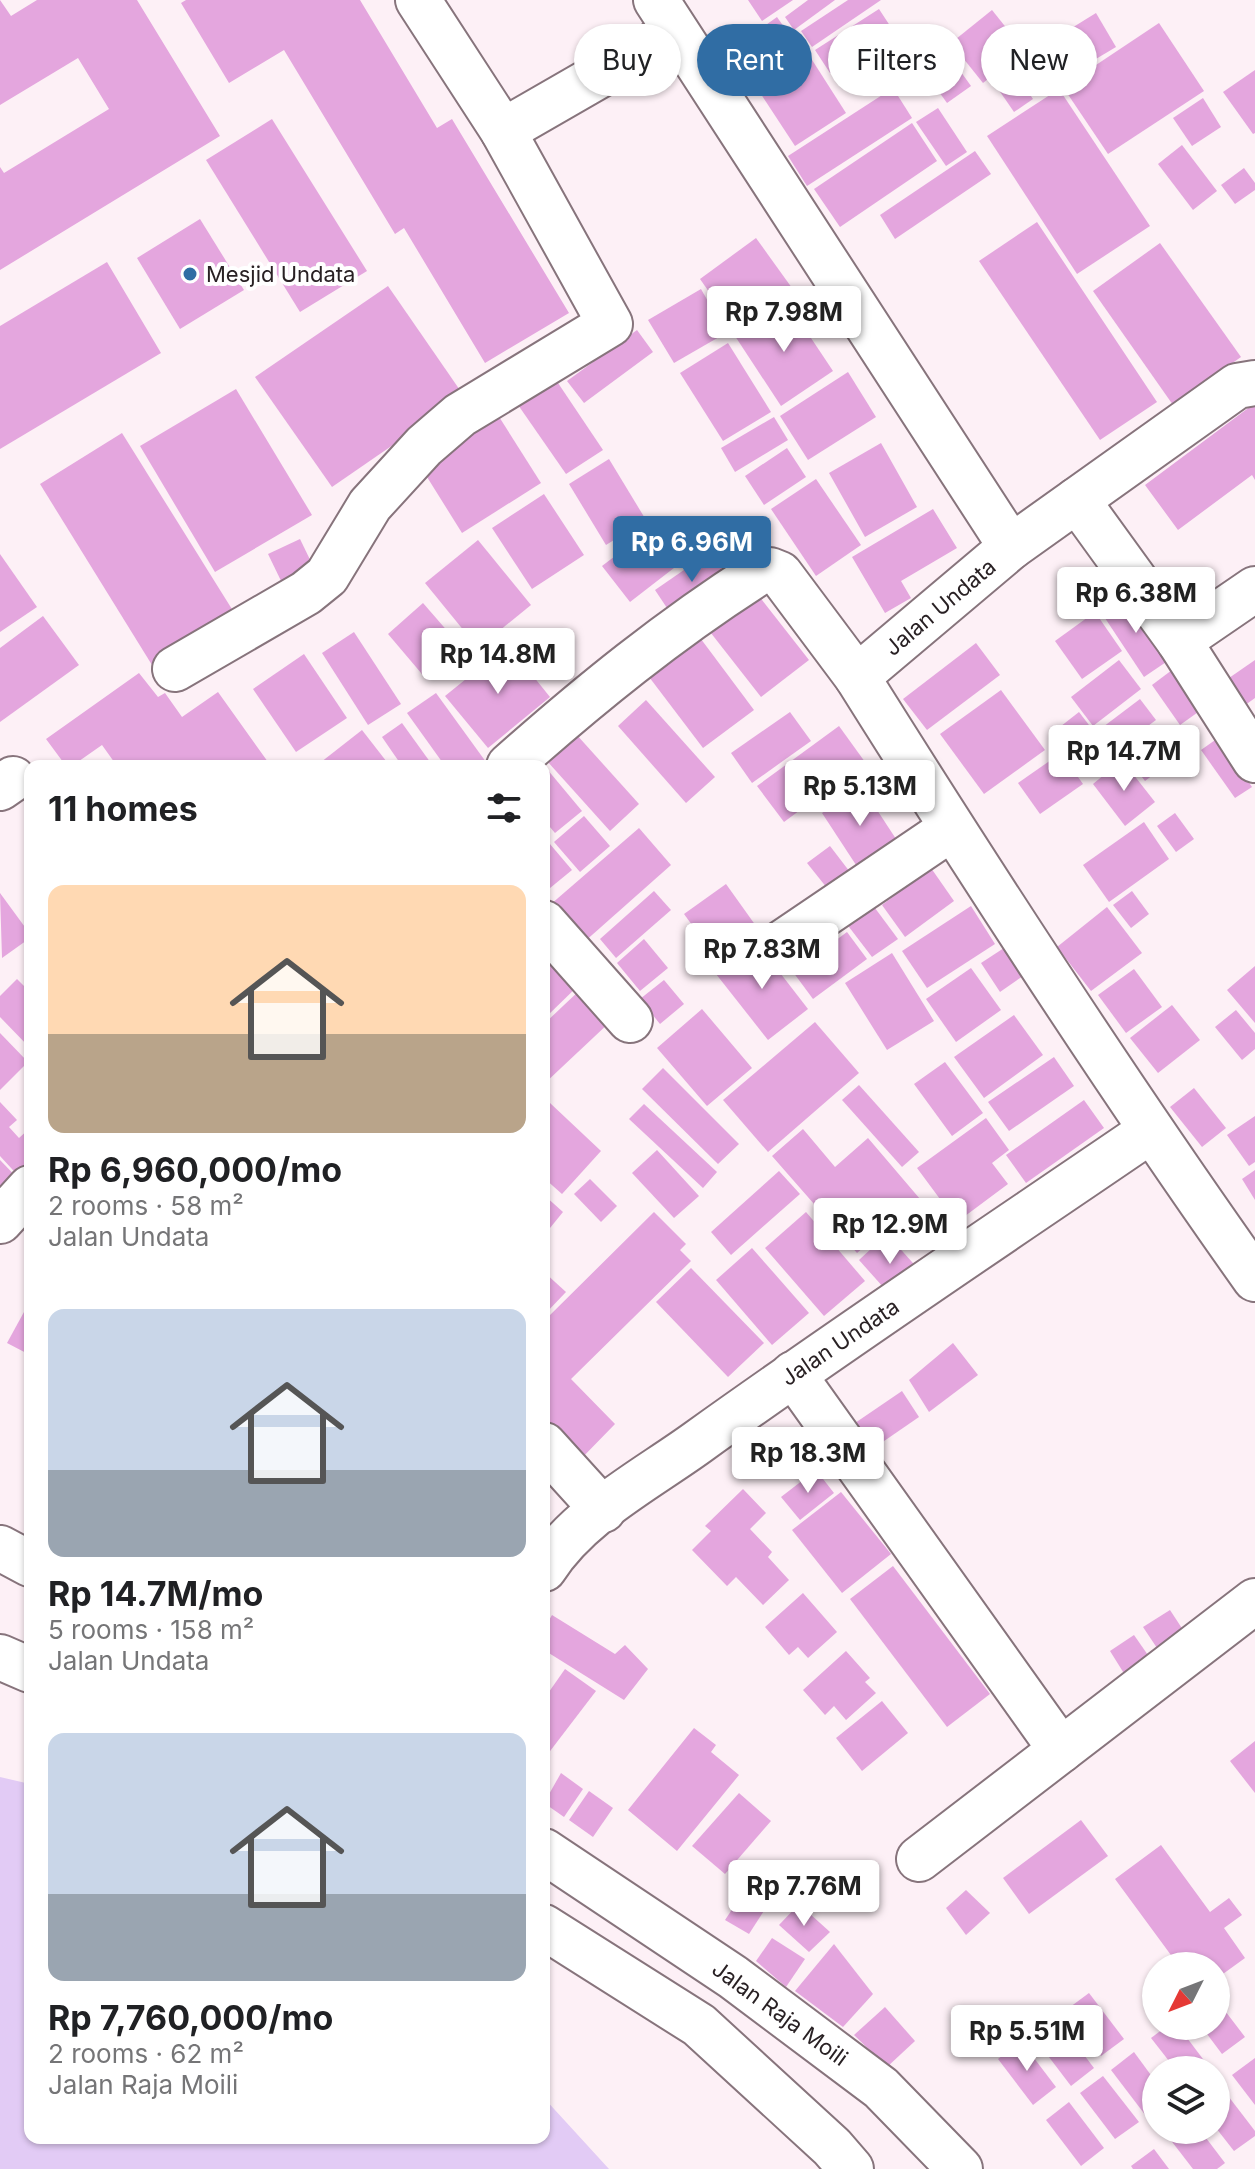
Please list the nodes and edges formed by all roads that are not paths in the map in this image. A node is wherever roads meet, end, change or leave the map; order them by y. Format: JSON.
{"nodes":[{"id":1,"x":418,"y":0,"type":"edge"},
{"id":2,"x":666,"y":16,"type":"edge"},
{"id":3,"x":503,"y":131,"type":"junction"},
{"id":4,"x":1255,"y":383,"type":"edge"},
{"id":5,"x":1077,"y":500,"type":"junction"},
{"id":6,"x":1011,"y":547,"type":"junction"},
{"id":7,"x":1255,"y":589,"type":"edge"},
{"id":8,"x":1179,"y":641,"type":"junction"},
{"id":9,"x":175,"y":669,"type":"dead end"},
{"id":10,"x":857,"y":677,"type":"junction"},
{"id":11,"x":516,"y":760,"type":"edge"},
{"id":12,"x":1255,"y":760,"type":"edge"},
{"id":13,"x":952,"y":828,"type":"junction"},
{"id":14,"x":550,"y":930,"type":"edge"},
{"id":15,"x":773,"y":949,"type":"dead end"},
{"id":16,"x":630,"y":1020,"type":"dead end"},
{"id":17,"x":1150,"y":1131,"type":"junction"},
{"id":18,"x":24,"y":1195,"type":"edge"},
{"id":19,"x":0,"y":1221,"type":"edge"},
{"id":20,"x":1255,"y":1279,"type":"edge"},
{"id":21,"x":793,"y":1374,"type":"junction"},
{"id":22,"x":550,"y":1452,"type":"edge"},
{"id":23,"x":603,"y":1510,"type":"junction"},
{"id":24,"x":0,"y":1548,"type":"edge"},
{"id":25,"x":24,"y":1561,"type":"edge"},
{"id":26,"x":550,"y":1562,"type":"edge"},
{"id":27,"x":1255,"y":1601,"type":"edge"},
{"id":28,"x":0,"y":1657,"type":"edge"},
{"id":29,"x":24,"y":1667,"type":"edge"},
{"id":30,"x":1061,"y":1750,"type":"junction"},
{"id":31,"x":550,"y":1855,"type":"edge"},
{"id":32,"x":919,"y":1859,"type":"dead end"},
{"id":33,"x":550,"y":1931,"type":"edge"},
{"id":34,"x":851,"y":2169,"type":"edge"},
{"id":35,"x":960,"y":2169,"type":"edge"}],
"edges":[{"from":1,"to":3,"type":"street"},
{"from":2,"to":3,"type":"street"},
{"from":2,"to":6,"type":"street","name":"Jalan Undata"},
{"from":3,"to":9,"type":"street"},
{"from":4,"to":5,"type":"street"},
{"from":5,"to":6,"type":"street"},
{"from":5,"to":8,"type":"street"},
{"from":6,"to":10,"type":"street","name":"Jalan Undata"},
{"from":7,"to":8,"type":"street"},
{"from":8,"to":12,"type":"street"},
{"from":10,"to":11,"type":"street"},
{"from":10,"to":13,"type":"street"},
{"from":13,"to":15,"type":"street"},
{"from":13,"to":17,"type":"street"},
{"from":14,"to":16,"type":"street"},
{"from":17,"to":20,"type":"street"},
{"from":17,"to":21,"type":"street","name":"Jalan Undata"},
{"from":18,"to":19,"type":"street"},
{"from":21,"to":23,"type":"street","name":"Jalan Undata"},
{"from":21,"to":30,"type":"street"},
{"from":22,"to":23,"type":"street"},
{"from":23,"to":26,"type":"street","name":"Jalan Undata"},
{"from":24,"to":25,"type":"street"},
{"from":27,"to":30,"type":"street"},
{"from":28,"to":29,"type":"street"},
{"from":30,"to":32,"type":"street"},
{"from":31,"to":35,"type":"street","name":"Jalan Raja Moili"},
{"from":33,"to":34,"type":"street"}]}
